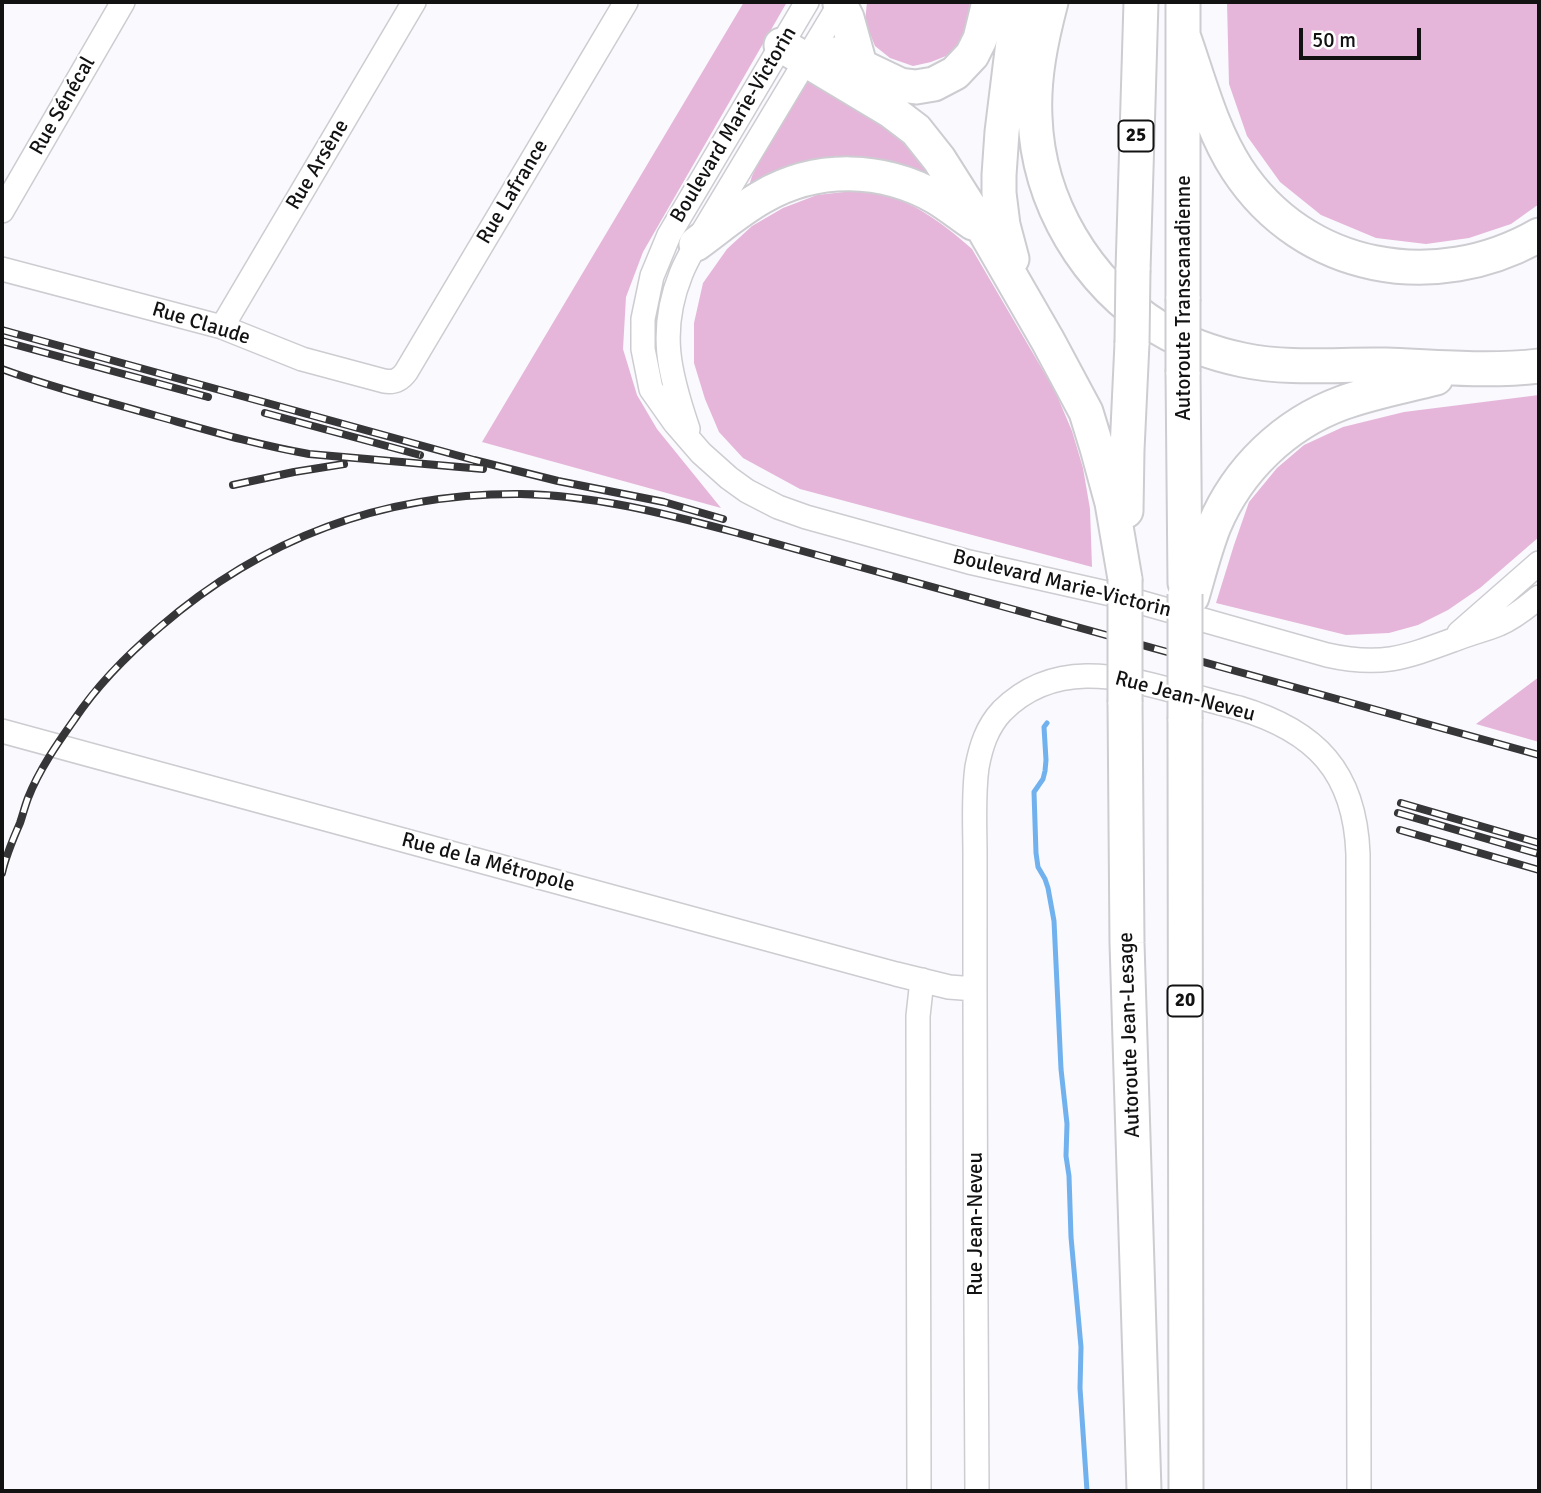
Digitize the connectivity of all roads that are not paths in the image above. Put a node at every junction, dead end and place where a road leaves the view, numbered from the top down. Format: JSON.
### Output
{"nodes":[{"id":1,"x":124,"y":2,"type":"edge"},
{"id":2,"x":414,"y":2,"type":"edge"},
{"id":3,"x":626,"y":2,"type":"edge"},
{"id":4,"x":989,"y":2,"type":"edge"},
{"id":5,"x":1018,"y":2,"type":"edge"},
{"id":6,"x":1051,"y":2,"type":"edge"},
{"id":7,"x":1141,"y":2,"type":"edge"},
{"id":8,"x":1183,"y":2,"type":"edge"},
{"id":9,"x":841,"y":3,"type":"edge"},
{"id":10,"x":800,"y":35,"type":"edge"},
{"id":11,"x":1184,"y":35,"type":"junction"},
{"id":12,"x":860,"y":65,"type":"junction"},
{"id":13,"x":2,"y":211,"type":"edge"},
{"id":14,"x":984,"y":230,"type":"junction"},
{"id":15,"x":1539,"y":235,"type":"edge"},
{"id":16,"x":696,"y":244,"type":"junction"},
{"id":17,"x":2,"y":269,"type":"edge"},
{"id":18,"x":1037,"y":322,"type":"junction"},
{"id":19,"x":222,"y":327,"type":"junction"},
{"id":20,"x":1539,"y":366,"type":"edge"},
{"id":21,"x":1469,"y":370,"type":"junction"},
{"id":22,"x":398,"y":380,"type":"joint"},
{"id":23,"x":692,"y":442,"type":"junction"},
{"id":24,"x":1539,"y":563,"type":"edge"},
{"id":25,"x":1125,"y":579,"type":"junction"},
{"id":26,"x":1539,"y":597,"type":"edge"},
{"id":27,"x":1187,"y":604,"type":"junction"},
{"id":28,"x":1452,"y":640,"type":"junction"},
{"id":29,"x":2,"y":731,"type":"edge"},
{"id":30,"x":922,"y":980,"type":"junction"},
{"id":31,"x":975,"y":989,"type":"junction"},
{"id":32,"x":919,"y":1491,"type":"edge"},
{"id":33,"x":977,"y":1491,"type":"edge"},
{"id":34,"x":1144,"y":1491,"type":"edge"},
{"id":35,"x":1186,"y":1491,"type":"edge"},
{"id":36,"x":1359,"y":1491,"type":"edge"}],
"edges":[{"from":1,"to":13,"type":"street","name":"Rue Sénécal"},
{"from":2,"to":19,"type":"street","name":"Rue Arsène"},
{"from":3,"to":22,"type":"street","name":"Rue Lafrance"},
{"from":4,"to":12,"type":"highway"},
{"from":5,"to":18,"type":"highway"},
{"from":6,"to":21,"type":"highway"},
{"from":7,"to":25,"type":"highway","number":"25","bridge":true},
{"from":8,"to":11,"type":"highway","name":"Autoroute Transcanadienne","number":"25"},
{"from":9,"to":10,"type":"street","name":"Boulevard Marie-Victorin"},
{"from":9,"to":12,"type":"highway"},
{"from":10,"to":12,"type":"highway"},
{"from":10,"to":14,"type":"highway"},
{"from":10,"to":16,"type":"street","name":"Boulevard Marie-Victorin"},
{"from":10,"to":23,"type":"street","name":"Boulevard Marie-Victorin"},
{"from":11,"to":15,"type":"highway"},
{"from":11,"to":27,"type":"highway","name":"Autoroute Transcanadienne","number":"25","bridge":true},
{"from":14,"to":16,"type":"highway"},
{"from":14,"to":18,"type":"highway"},
{"from":16,"to":23,"type":"street","name":"Boulevard Marie-Victorin"},
{"from":17,"to":19,"type":"street","name":"Rue Claude"},
{"from":18,"to":25,"type":"highway"},
{"from":19,"to":22,"type":"street","name":"Rue Claude"},
{"from":20,"to":21,"type":"highway"},
{"from":21,"to":27,"type":"highway"},
{"from":23,"to":28,"type":"street","name":"Boulevard Marie-Victorin"},
{"from":24,"to":28,"type":"street","name":"Boulevard Marie-Victorin"},
{"from":25,"to":34,"type":"highway","name":"Autoroute Jean-Lesage","number":"25","bridge":true},
{"from":26,"to":28,"type":"street","name":"Boulevard Marie-Victorin"},
{"from":27,"to":35,"type":"highway","number":"20","bridge":true},
{"from":29,"to":30,"type":"street","name":"Rue de la Métropole"},
{"from":30,"to":31,"type":"street","name":"Rue de la Métropole"},
{"from":30,"to":32,"type":"street"},
{"from":31,"to":33,"type":"street","name":"Rue Jean-Neveu"},
{"from":31,"to":36,"type":"street","name":"Rue Jean-Neveu"}]}
